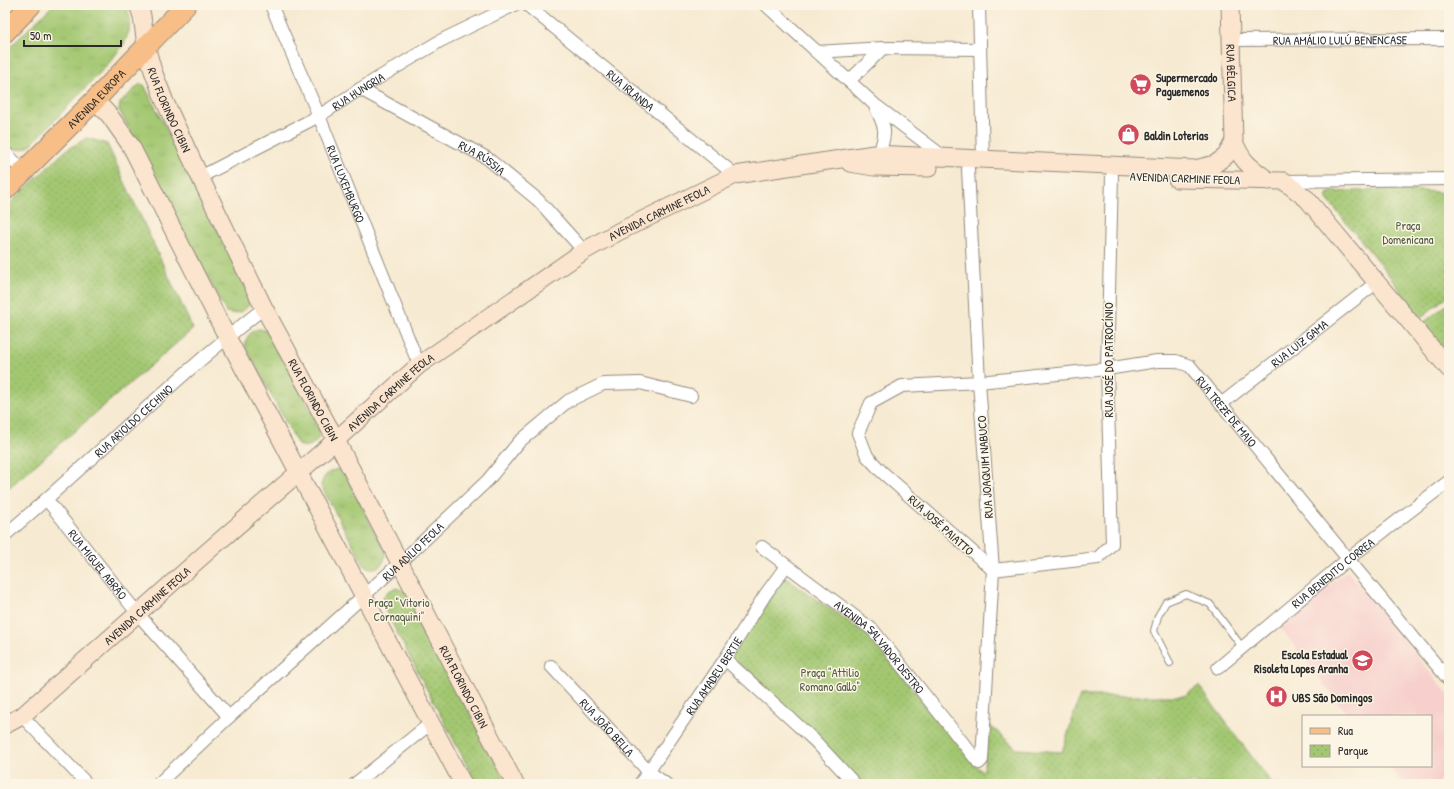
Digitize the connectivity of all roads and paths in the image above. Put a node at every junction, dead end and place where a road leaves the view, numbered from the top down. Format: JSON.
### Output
{"nodes":[{"id":1,"x":31,"y":5,"type":"edge"},
{"id":2,"x":138,"y":5,"type":"edge"},
{"id":3,"x":186,"y":5,"type":"edge"},
{"id":4,"x":271,"y":5,"type":"edge"},
{"id":5,"x":514,"y":5,"type":"edge"},
{"id":6,"x":527,"y":5,"type":"edge"},
{"id":7,"x":766,"y":5,"type":"edge"},
{"id":8,"x":979,"y":5,"type":"edge"},
{"id":9,"x":1230,"y":5,"type":"edge"},
{"id":10,"x":5,"y":32,"type":"edge"},
{"id":11,"x":1449,"y":39,"type":"edge"},
{"id":12,"x":1232,"y":40,"type":"junction"},
{"id":13,"x":146,"y":46,"type":"junction"},
{"id":14,"x":883,"y":48,"type":"junction"},
{"id":15,"x":980,"y":49,"type":"junction"},
{"id":16,"x":816,"y":52,"type":"junction"},
{"id":17,"x":849,"y":81,"type":"junction"},
{"id":18,"x":360,"y":89,"type":"junction"},
{"id":19,"x":95,"y":100,"type":"junction"},
{"id":20,"x":874,"y":104,"type":"junction"},
{"id":21,"x":319,"y":116,"type":"junction"},
{"id":22,"x":1234,"y":141,"type":"junction"},
{"id":23,"x":5,"y":152,"type":"edge"},
{"id":24,"x":879,"y":154,"type":"junction"},
{"id":25,"x":944,"y":157,"type":"junction"},
{"id":26,"x":983,"y":159,"type":"junction"},
{"id":27,"x":835,"y":160,"type":"junction"},
{"id":28,"x":968,"y":169,"type":"junction"},
{"id":29,"x":23,"y":171,"type":"junction"},
{"id":30,"x":734,"y":175,"type":"junction"},
{"id":31,"x":1112,"y":176,"type":"junction"},
{"id":32,"x":200,"y":177,"type":"junction"},
{"id":33,"x":1449,"y":179,"type":"edge"},
{"id":34,"x":1277,"y":181,"type":"junction"},
{"id":35,"x":5,"y":190,"type":"edge"},
{"id":36,"x":584,"y":252,"type":"junction"},
{"id":37,"x":1377,"y":282,"type":"junction"},
{"id":38,"x":264,"y":308,"type":"junction"},
{"id":39,"x":227,"y":337,"type":"junction"},
{"id":40,"x":419,"y":364,"type":"junction"},
{"id":41,"x":1107,"y":369,"type":"junction"},
{"id":42,"x":1449,"y":369,"type":"edge"},
{"id":43,"x":979,"y":382,"type":"junction"},
{"id":44,"x":902,"y":386,"type":"joint"},
{"id":45,"x":691,"y":396,"type":"dead end"},
{"id":46,"x":1221,"y":404,"type":"junction"},
{"id":47,"x":336,"y":440,"type":"junction"},
{"id":48,"x":298,"y":474,"type":"junction"},
{"id":49,"x":1449,"y":481,"type":"edge"},
{"id":50,"x":47,"y":500,"type":"junction"},
{"id":51,"x":5,"y":535,"type":"edge"},
{"id":52,"x":762,"y":547,"type":"dead end"},
{"id":53,"x":1348,"y":559,"type":"junction"},
{"id":54,"x":400,"y":563,"type":"junction"},
{"id":55,"x":786,"y":566,"type":"junction"},
{"id":56,"x":993,"y":570,"type":"junction"},
{"id":57,"x":364,"y":596,"type":"junction"},
{"id":58,"x":138,"y":614,"type":"junction"},
{"id":59,"x":1242,"y":647,"type":"junction"},
{"id":60,"x":725,"y":659,"type":"junction"},
{"id":61,"x":1170,"y":664,"type":"dead end"},
{"id":62,"x":551,"y":666,"type":"dead end"},
{"id":63,"x":1218,"y":668,"type":"dead end"},
{"id":64,"x":1449,"y":680,"type":"edge"},
{"id":65,"x":22,"y":716,"type":"junction"},
{"id":66,"x":229,"y":717,"type":"junction"},
{"id":67,"x":431,"y":723,"type":"junction"},
{"id":68,"x":5,"y":725,"type":"edge"},
{"id":69,"x":979,"y":763,"type":"joint"},
{"id":70,"x":648,"y":771,"type":"junction"},
{"id":71,"x":87,"y":784,"type":"edge"},
{"id":72,"x":158,"y":784,"type":"edge"},
{"id":73,"x":355,"y":784,"type":"edge"},
{"id":74,"x":463,"y":784,"type":"edge"},
{"id":75,"x":515,"y":784,"type":"edge"},
{"id":76,"x":640,"y":784,"type":"edge"},
{"id":77,"x":666,"y":784,"type":"edge"},
{"id":78,"x":855,"y":784,"type":"edge"}],
"edges":[{"from":1,"to":10,"type":"main road"},
{"from":2,"to":13,"type":"main road","name":"RUA FLORINDO CIBIN"},
{"from":3,"to":13,"type":"main road","name":"AVENIDA EUROPA"},
{"from":4,"to":21,"type":"street","name":"RUA LUXEMBURGO"},
{"from":5,"to":18,"type":"street","name":"RUA HUNGRIA"},
{"from":6,"to":30,"type":"street","name":"RUA IRLANDA"},
{"from":7,"to":16,"type":"street"},
{"from":8,"to":15,"type":"street"},
{"from":9,"to":12,"type":"main road","name":"RUA BÉLGICA"},
{"from":11,"to":12,"type":"street","name":"RUA AMÁLIO LULÚ BENENCASE"},
{"from":12,"to":22,"type":"main road","name":"RUA BÉLGICA"},
{"from":13,"to":19,"type":"main road","name":"AVENIDA EUROPA"},
{"from":13,"to":32,"type":"main road","name":"RUA FLORINDO CIBIN"},
{"from":14,"to":15,"type":"street"},
{"from":14,"to":16,"type":"street"},
{"from":14,"to":17,"type":"street"},
{"from":15,"to":26,"type":"street"},
{"from":16,"to":17,"type":"street"},
{"from":17,"to":20,"type":"street"},
{"from":18,"to":21,"type":"street","name":"RUA HUNGRIA"},
{"from":18,"to":36,"type":"street","name":"RUA RÚSSIA"},
{"from":19,"to":29,"type":"main road","name":"AVENIDA EUROPA"},
{"from":19,"to":39,"type":"main road"},
{"from":20,"to":24,"type":"street"},
{"from":20,"to":25,"type":"street"},
{"from":21,"to":32,"type":"street","name":"RUA HUNGRIA"},
{"from":21,"to":40,"type":"street","name":"RUA LUXEMBURGO"},
{"from":22,"to":26,"type":"main road","name":"AVENIDA CARMINE FEOLA"},
{"from":22,"to":34,"type":"main road","name":"RUA BÉLGICA"},
{"from":23,"to":29,"type":"street"},
{"from":24,"to":25,"type":"main road","name":"AVENIDA CARMINE FEOLA"},
{"from":24,"to":27,"type":"main road","name":"AVENIDA CARMINE FEOLA"},
{"from":25,"to":26,"type":"main road","name":"AVENIDA CARMINE FEOLA"},
{"from":27,"to":28,"type":"main road","name":"AVENIDA CARMINE FEOLA"},
{"from":27,"to":30,"type":"main road","name":"AVENIDA CARMINE FEOLA"},
{"from":28,"to":31,"type":"main road","name":"AVENIDA CARMINE FEOLA"},
{"from":28,"to":43,"type":"street","name":"RUA JOAQUIM NABUCO"},
{"from":29,"to":35,"type":"main road","name":"AVENIDA EUROPA"},
{"from":30,"to":36,"type":"main road","name":"AVENIDA CARMINE FEOLA"},
{"from":31,"to":34,"type":"main road","name":"AVENIDA CARMINE FEOLA"},
{"from":31,"to":41,"type":"street","name":"RUA JOSÉ DO PATROCÍNIO"},
{"from":32,"to":38,"type":"main road","name":"RUA FLORINDO CIBIN"},
{"from":33,"to":34,"type":"street"},
{"from":34,"to":37,"type":"main road"},
{"from":36,"to":40,"type":"main road","name":"AVENIDA CARMINE FEOLA"},
{"from":37,"to":42,"type":"main road"},
{"from":37,"to":46,"type":"street","name":"RUA LUIZ GAMA"},
{"from":38,"to":39,"type":"street","name":"RUA ARIOLDO CECHINO"},
{"from":38,"to":47,"type":"main road","name":"RUA FLORINDO CIBIN"},
{"from":39,"to":48,"type":"main road"},
{"from":39,"to":50,"type":"street","name":"RUA ARIOLDO CECHINO"},
{"from":40,"to":47,"type":"main road","name":"AVENIDA CARMINE FEOLA"},
{"from":41,"to":43,"type":"street","name":"RUA TREZE DE MAIO"},
{"from":41,"to":46,"type":"street","name":"RUA TREZE DE MAIO"},
{"from":41,"to":56,"type":"street","name":"RUA JOSÉ DO PATROCÍNIO"},
{"from":43,"to":44,"type":"street","name":"RUA TREZE DE MAIO"},
{"from":43,"to":56,"type":"street","name":"RUA JOAQUIM NABUCO"},
{"from":44,"to":56,"type":"street","name":"RUA JOSÉ PAIATTO"},
{"from":45,"to":54,"type":"street","name":"RUA ADÍLIO FEOLA"},
{"from":46,"to":53,"type":"street","name":"RUA TREZE DE MAIO"},
{"from":47,"to":48,"type":"main road","name":"AVENIDA CARMINE FEOLA"},
{"from":47,"to":54,"type":"main road","name":"RUA FLORINDO CIBIN"},
{"from":48,"to":57,"type":"main road"},
{"from":48,"to":58,"type":"main road","name":"AVENIDA CARMINE FEOLA"},
{"from":49,"to":53,"type":"street","name":"RUA BENEDITO CORREA"},
{"from":50,"to":51,"type":"street","name":"RUA ARIOLDO CECHINO"},
{"from":50,"to":58,"type":"street","name":"RUA MIGUEL ABRÃO"},
{"from":52,"to":55,"type":"street","name":"AVENIDA SALVADOR DESTRO"},
{"from":53,"to":59,"type":"street","name":"RUA BENEDITO CORREA"},
{"from":53,"to":64,"type":"street","name":"RUA TREZE DE MAIO"},
{"from":54,"to":57,"type":"street","name":"RUA ADÍLIO FEOLA"},
{"from":54,"to":75,"type":"main road","name":"RUA FLORINDO CIBIN"},
{"from":55,"to":60,"type":"street","name":"RUA AMADEU BERTIE"},
{"from":55,"to":69,"type":"street","name":"AVENIDA SALVADOR DESTRO"},
{"from":56,"to":69,"type":"street","name":"RUA JOAQUIM NABUCO"},
{"from":57,"to":66,"type":"street","name":"RUA ADÍLIO FEOLA"},
{"from":57,"to":67,"type":"main road"},
{"from":58,"to":65,"type":"main road","name":"AVENIDA CARMINE FEOLA"},
{"from":58,"to":66,"type":"street","name":"RUA MIGUEL ABRÃO"},
{"from":59,"to":61,"type":"lane"},
{"from":59,"to":63,"type":"street","name":"RUA BENEDITO CORREA"},
{"from":60,"to":70,"type":"street","name":"RUA AMADEU BERTIE"},
{"from":60,"to":78,"type":"street"},
{"from":62,"to":70,"type":"street","name":"RUA JOÃO BELLA"},
{"from":65,"to":68,"type":"main road","name":"AVENIDA CARMINE FEOLA"},
{"from":65,"to":71,"type":"street"},
{"from":66,"to":72,"type":"street","name":"RUA ADÍLIO FEOLA"},
{"from":67,"to":73,"type":"street"},
{"from":67,"to":74,"type":"main road"},
{"from":70,"to":76,"type":"street","name":"RUA AMADEU BERTIE"},
{"from":70,"to":77,"type":"street","name":"RUA JOÃO BELLA"}]}
